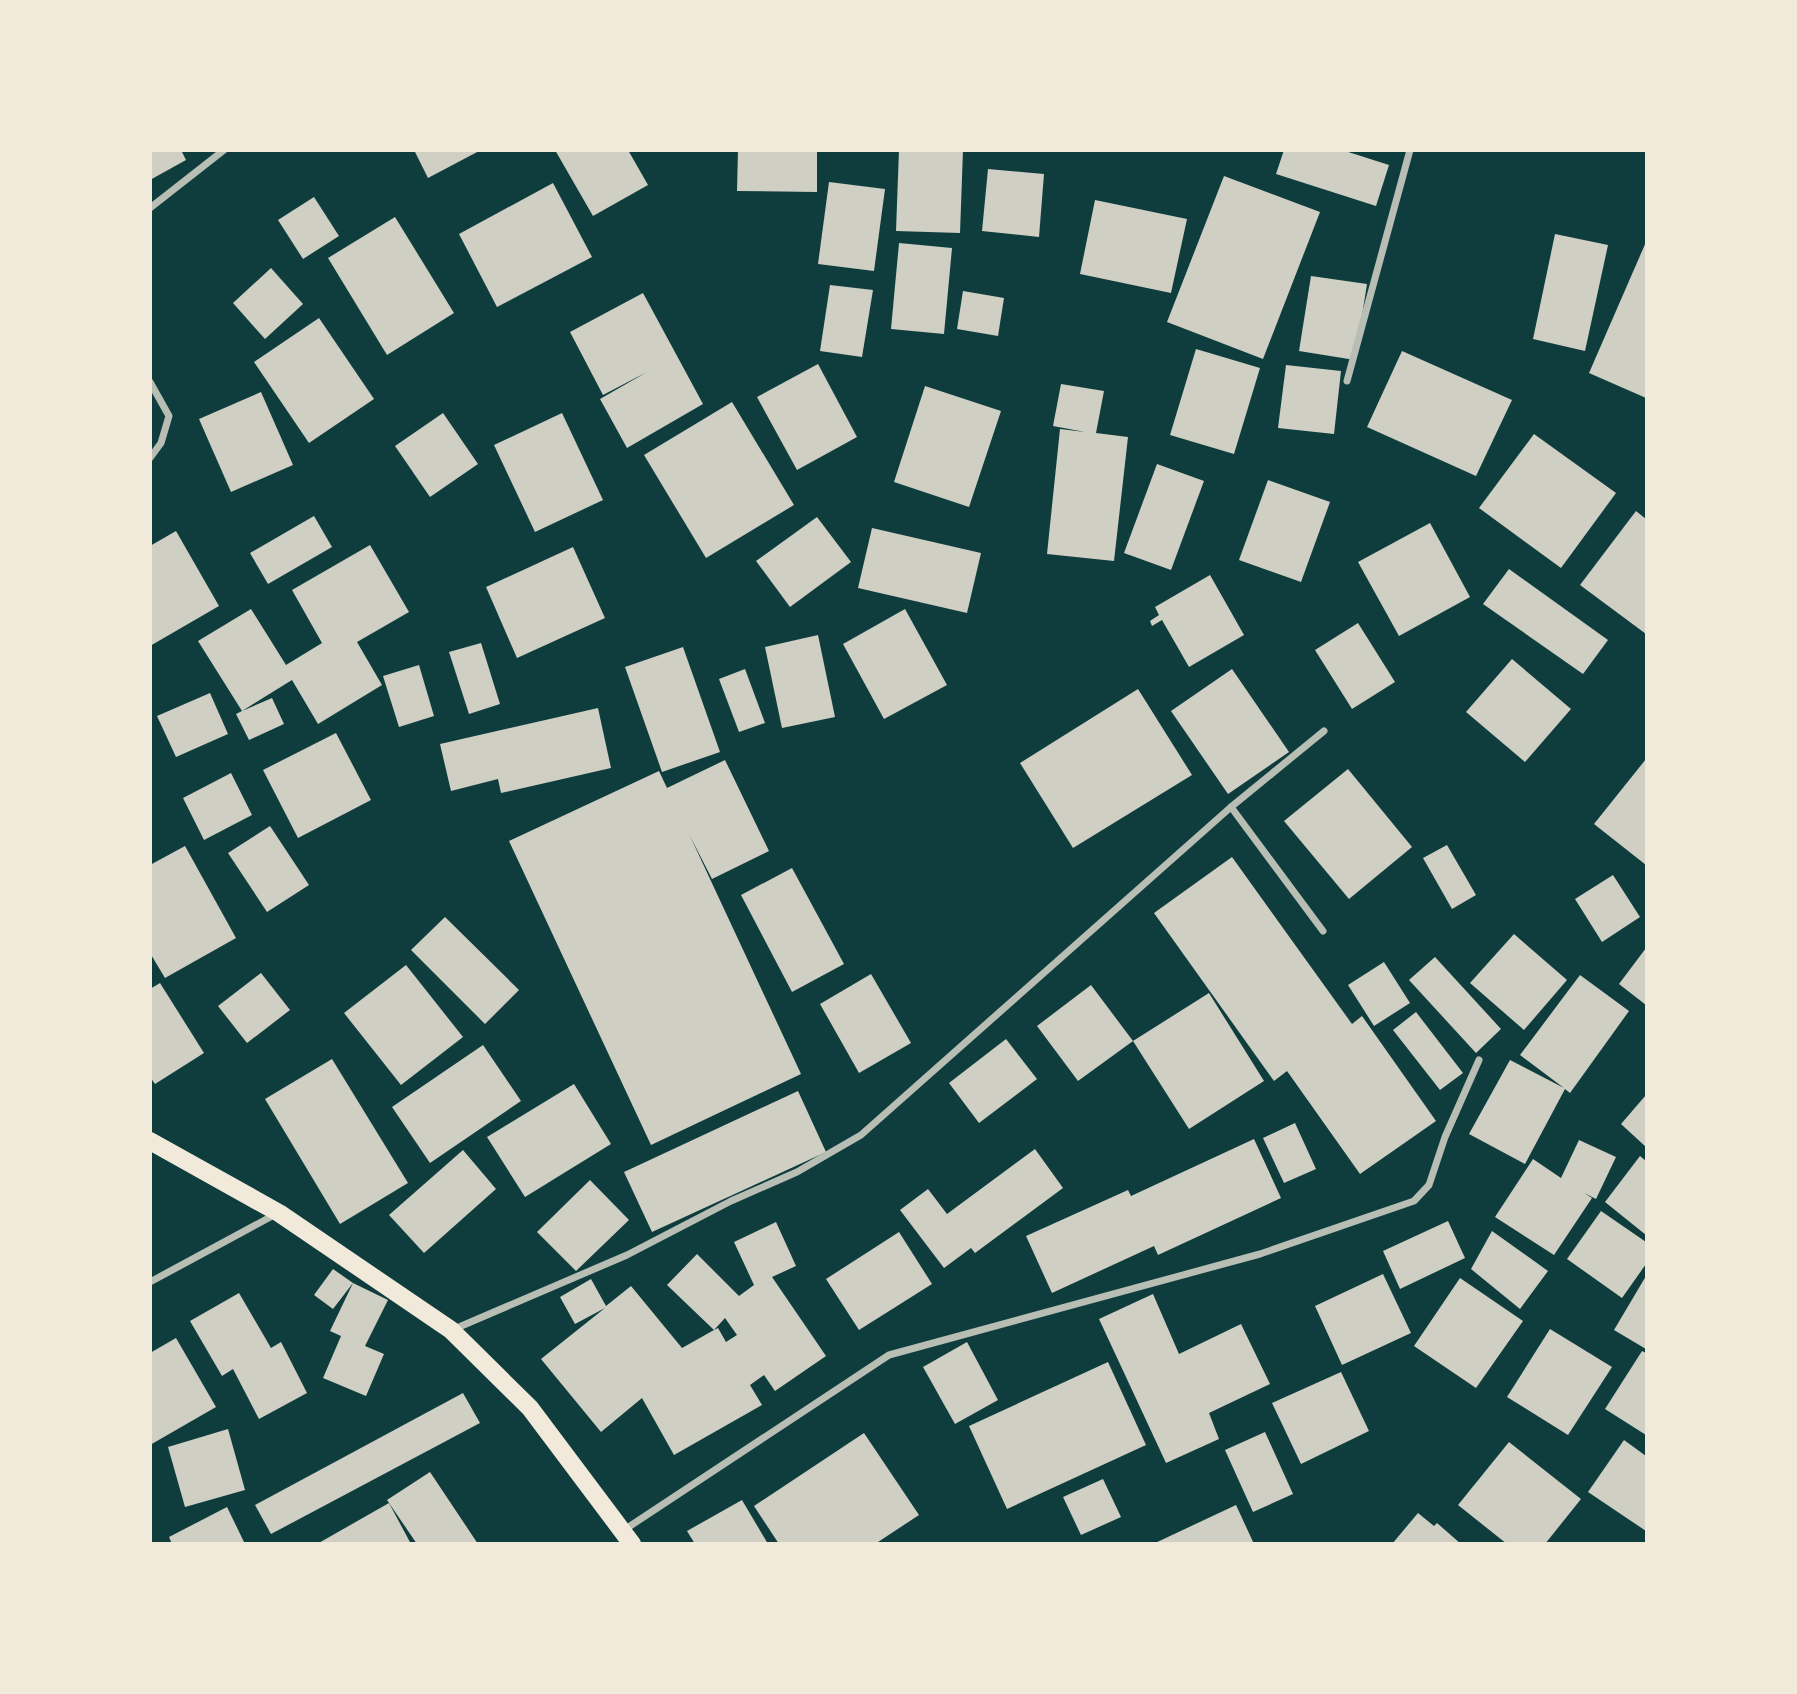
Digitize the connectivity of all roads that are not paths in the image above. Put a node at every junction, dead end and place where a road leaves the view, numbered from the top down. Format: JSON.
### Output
{"nodes":[{"id":1,"x":224,"y":150,"type":"edge"},
{"id":2,"x":1410,"y":150,"type":"edge"},
{"id":3,"x":150,"y":208,"type":"edge"},
{"id":4,"x":150,"y":382,"type":"edge"},
{"id":5,"x":1347,"y":382,"type":"dead end"},
{"id":6,"x":150,"y":458,"type":"edge"},
{"id":7,"x":1324,"y":732,"type":"dead end"},
{"id":8,"x":1231,"y":807,"type":"junction"},
{"id":9,"x":1323,"y":931,"type":"dead end"},
{"id":10,"x":1479,"y":1060,"type":"dead end"},
{"id":11,"x":150,"y":1141,"type":"edge"},
{"id":12,"x":279,"y":1213,"type":"junction"},
{"id":13,"x":150,"y":1282,"type":"edge"},
{"id":14,"x":451,"y":1330,"type":"junction"},
{"id":15,"x":628,"y":1537,"type":"edge"}],
"edges":[{"from":1,"to":3,"type":"street"},
{"from":2,"to":5,"type":"street"},
{"from":4,"to":6,"type":"street"},
{"from":7,"to":8,"type":"street"},
{"from":8,"to":9,"type":"street"},
{"from":8,"to":14,"type":"street"},
{"from":10,"to":15,"type":"street"},
{"from":11,"to":12,"type":"main road"},
{"from":12,"to":13,"type":"street"},
{"from":12,"to":14,"type":"main road"},
{"from":14,"to":15,"type":"main road"}]}
